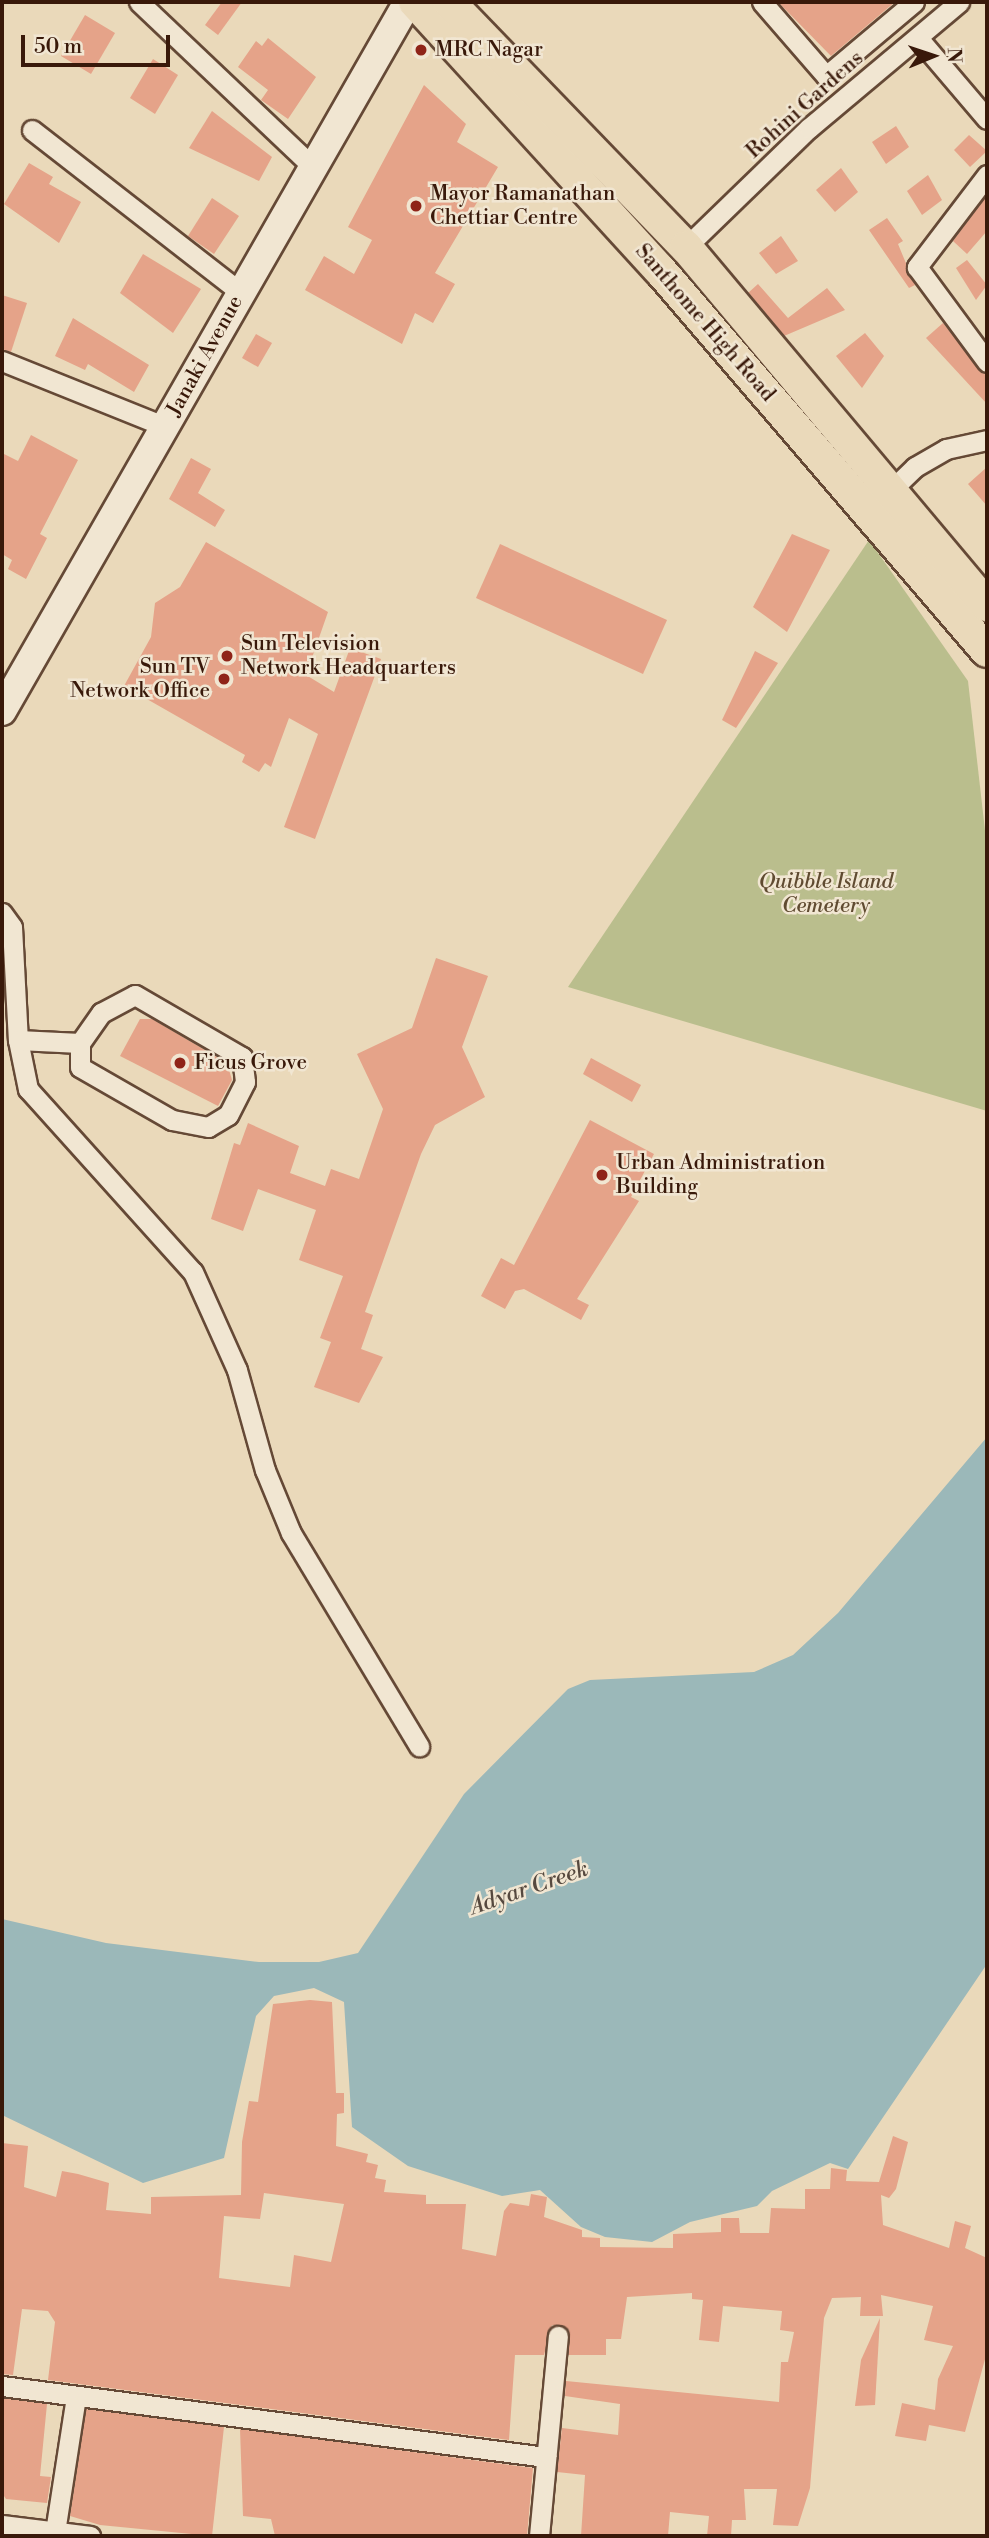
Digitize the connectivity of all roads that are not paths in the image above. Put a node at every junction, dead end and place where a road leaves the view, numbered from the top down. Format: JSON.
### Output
{"nodes":[{"id":1,"x":139,"y":2,"type":"edge"},
{"id":2,"x":408,"y":2,"type":"edge"},
{"id":3,"x":415,"y":2,"type":"edge"},
{"id":4,"x":449,"y":2,"type":"edge"},
{"id":5,"x":762,"y":2,"type":"edge"},
{"id":6,"x":914,"y":2,"type":"edge"},
{"id":7,"x":958,"y":2,"type":"edge"},
{"id":8,"x":918,"y":38,"type":"junction"},
{"id":9,"x":987,"y":120,"type":"edge"},
{"id":10,"x":32,"y":130,"type":"dead end"},
{"id":11,"x":311,"y":165,"type":"junction"},
{"id":12,"x":987,"y":175,"type":"edge"},
{"id":13,"x":686,"y":247,"type":"junction"},
{"id":14,"x":240,"y":292,"type":"junction"},
{"id":15,"x":2,"y":361,"type":"edge"},
{"id":16,"x":987,"y":362,"type":"edge"},
{"id":17,"x":166,"y":427,"type":"junction"},
{"id":18,"x":987,"y":440,"type":"edge"},
{"id":19,"x":891,"y":490,"type":"junction"},
{"id":20,"x":869,"y":512,"type":"junction"},
{"id":21,"x":987,"y":606,"type":"edge"},
{"id":22,"x":987,"y":651,"type":"edge"},
{"id":23,"x":2,"y":711,"type":"edge"},
{"id":24,"x":2,"y":913,"type":"edge"},
{"id":25,"x":18,"y":1040,"type":"junction"},
{"id":26,"x":80,"y":1043,"type":"junction"},
{"id":27,"x":419,"y":1746,"type":"dead end"},
{"id":28,"x":558,"y":2336,"type":"dead end"},
{"id":29,"x":2,"y":2386,"type":"edge"},
{"id":30,"x":76,"y":2397,"type":"junction"},
{"id":31,"x":546,"y":2458,"type":"junction"},
{"id":32,"x":2,"y":2525,"type":"edge"},
{"id":33,"x":55,"y":2532,"type":"junction"},
{"id":34,"x":90,"y":2536,"type":"edge"},
{"id":35,"x":539,"y":2536,"type":"edge"}],
"edges":[{"from":1,"to":11,"type":"street"},
{"from":2,"to":11,"type":"street","name":"Janaki Avenue"},
{"from":3,"to":20,"type":"main road","name":"Santhome High Road"},
{"from":4,"to":13,"type":"main road","name":"Santhome High Road"},
{"from":5,"to":6,"type":"street"},
{"from":7,"to":8,"type":"street","name":"Rohini Gardens"},
{"from":8,"to":9,"type":"street"},
{"from":8,"to":13,"type":"street","name":"Rohini Gardens"},
{"from":10,"to":14,"type":"street"},
{"from":11,"to":14,"type":"street","name":"Janaki Avenue"},
{"from":12,"to":16,"type":"street"},
{"from":13,"to":19,"type":"main road","name":"Santhome High Road"},
{"from":14,"to":17,"type":"street","name":"Janaki Avenue"},
{"from":15,"to":17,"type":"street"},
{"from":17,"to":23,"type":"street","name":"Janaki Avenue"},
{"from":18,"to":19,"type":"street"},
{"from":19,"to":20,"type":"street"},
{"from":19,"to":21,"type":"main road","name":"Santhome High Road"},
{"from":20,"to":22,"type":"main road","name":"Santhome High Road"},
{"from":24,"to":25,"type":"street"},
{"from":25,"to":26,"type":"street"},
{"from":25,"to":27,"type":"street"},
{"from":26,"to":26,"type":"street"},
{"from":28,"to":31,"type":"street"},
{"from":29,"to":30,"type":"street"},
{"from":30,"to":31,"type":"street"},
{"from":30,"to":33,"type":"street"},
{"from":31,"to":35,"type":"street"},
{"from":32,"to":33,"type":"street"},
{"from":33,"to":34,"type":"street"}]}
